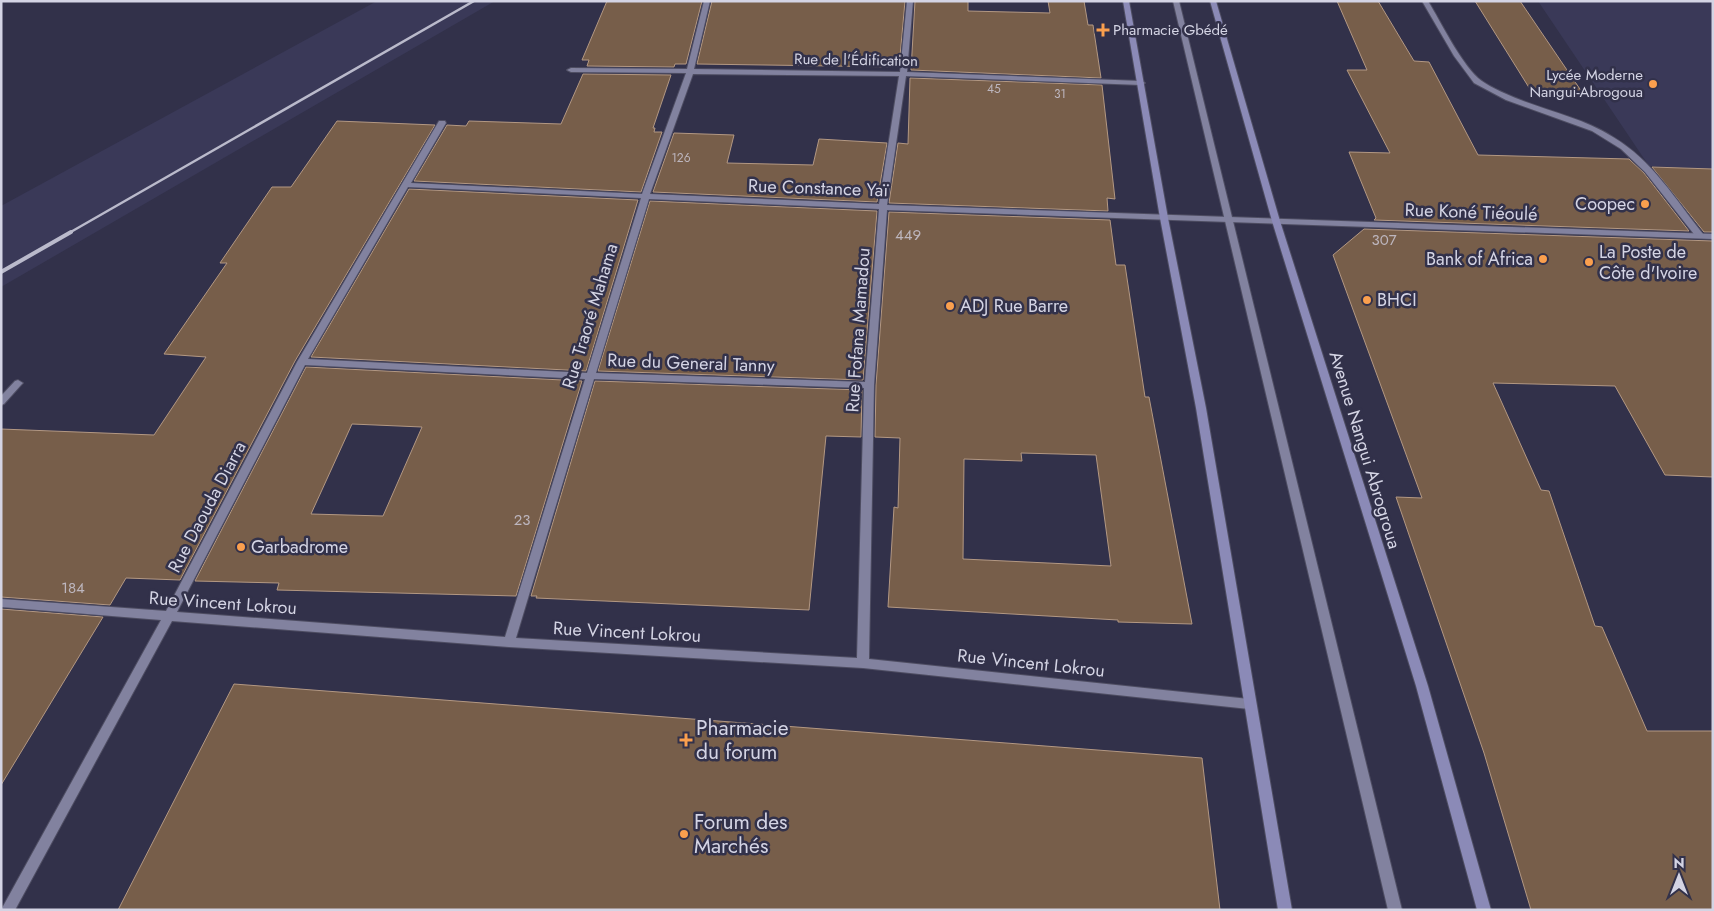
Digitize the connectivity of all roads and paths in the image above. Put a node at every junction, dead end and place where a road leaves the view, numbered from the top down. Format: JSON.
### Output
{"nodes":[{"id":1,"x":707,"y":1,"type":"edge"},
{"id":2,"x":910,"y":1,"type":"edge"},
{"id":3,"x":1126,"y":1,"type":"edge"},
{"id":4,"x":1176,"y":1,"type":"edge"},
{"id":5,"x":1213,"y":1,"type":"edge"},
{"id":6,"x":1425,"y":1,"type":"edge"},
{"id":7,"x":571,"y":70,"type":"dead end"},
{"id":8,"x":690,"y":73,"type":"junction"},
{"id":9,"x":903,"y":74,"type":"junction"},
{"id":10,"x":1141,"y":83,"type":"junction"},
{"id":11,"x":442,"y":123,"type":"dead end"},
{"id":12,"x":406,"y":185,"type":"junction"},
{"id":13,"x":645,"y":197,"type":"junction"},
{"id":14,"x":883,"y":207,"type":"junction"},
{"id":15,"x":1164,"y":218,"type":"junction"},
{"id":16,"x":1229,"y":220,"type":"junction"},
{"id":17,"x":1276,"y":222,"type":"junction"},
{"id":18,"x":1700,"y":236,"type":"junction"},
{"id":19,"x":1713,"y":237,"type":"edge"},
{"id":20,"x":302,"y":362,"type":"junction"},
{"id":21,"x":588,"y":376,"type":"junction"},
{"id":22,"x":18,"y":383,"type":"dead end"},
{"id":23,"x":869,"y":385,"type":"junction"},
{"id":24,"x":1,"y":402,"type":"edge"},
{"id":25,"x":1,"y":603,"type":"edge"},
{"id":26,"x":169,"y":617,"type":"junction"},
{"id":27,"x":509,"y":642,"type":"junction"},
{"id":28,"x":863,"y":664,"type":"junction"},
{"id":29,"x":1249,"y":704,"type":"junction"},
{"id":30,"x":8,"y":910,"type":"edge"},
{"id":31,"x":1285,"y":910,"type":"edge"},
{"id":32,"x":1395,"y":910,"type":"edge"},
{"id":33,"x":1484,"y":910,"type":"edge"}],
"edges":[{"from":1,"to":8,"type":"street","name":"Rue Traoré Mahama"},
{"from":2,"to":9,"type":"street","name":"Rue Fofana Mamadou"},
{"from":3,"to":10,"type":"street"},
{"from":4,"to":16,"type":"street"},
{"from":5,"to":17,"type":"street","name":"Avenue Nangui Abrogroua"},
{"from":6,"to":18,"type":"street"},
{"from":7,"to":8,"type":"street","name":"Rue de l'Édification"},
{"from":8,"to":9,"type":"street","name":"Rue de l'Édification"},
{"from":8,"to":13,"type":"street","name":"Rue Traoré Mahama"},
{"from":9,"to":10,"type":"street","name":"Rue de l'Édification"},
{"from":9,"to":14,"type":"street","name":"Rue Fofana Mamadou"},
{"from":10,"to":15,"type":"street"},
{"from":11,"to":12,"type":"street","name":"Rue Daouda Diarra"},
{"from":12,"to":13,"type":"street","name":"Rue Constance Yaï"},
{"from":12,"to":20,"type":"street","name":"Rue Daouda Diarra"},
{"from":13,"to":14,"type":"street","name":"Rue Constance Yaï"},
{"from":13,"to":21,"type":"street","name":"Rue Traoré Mahama"},
{"from":14,"to":15,"type":"street","name":"Rue Constance Yaï"},
{"from":14,"to":23,"type":"street","name":"Rue Fofana Mamadou"},
{"from":15,"to":16,"type":"street","name":"Rue Constance Yaï"},
{"from":15,"to":29,"type":"street"},
{"from":16,"to":17,"type":"street","name":"Rue Koné Tiéoulé"},
{"from":16,"to":32,"type":"street"},
{"from":17,"to":18,"type":"street","name":"Rue Koné Tiéoulé"},
{"from":17,"to":33,"type":"street","name":"Avenue Nangui Abrogroua"},
{"from":18,"to":19,"type":"street","name":"Rue Koné Tiéoulé"},
{"from":20,"to":21,"type":"street","name":"Rue du General Tanny"},
{"from":20,"to":26,"type":"street","name":"Rue Daouda Diarra"},
{"from":21,"to":23,"type":"street","name":"Rue du General Tanny"},
{"from":21,"to":27,"type":"street","name":"Rue Traoré Mahama"},
{"from":22,"to":24,"type":"street"},
{"from":23,"to":28,"type":"street","name":"Rue Fofana Mamadou"},
{"from":25,"to":26,"type":"street","name":"Rue Vincent Lokrou"},
{"from":26,"to":27,"type":"street","name":"Rue Vincent Lokrou"},
{"from":26,"to":30,"type":"street","name":"Rue Daouda Diarra"},
{"from":27,"to":28,"type":"street","name":"Rue Vincent Lokrou"},
{"from":28,"to":29,"type":"street","name":"Rue Vincent Lokrou"},
{"from":29,"to":31,"type":"street"}]}
